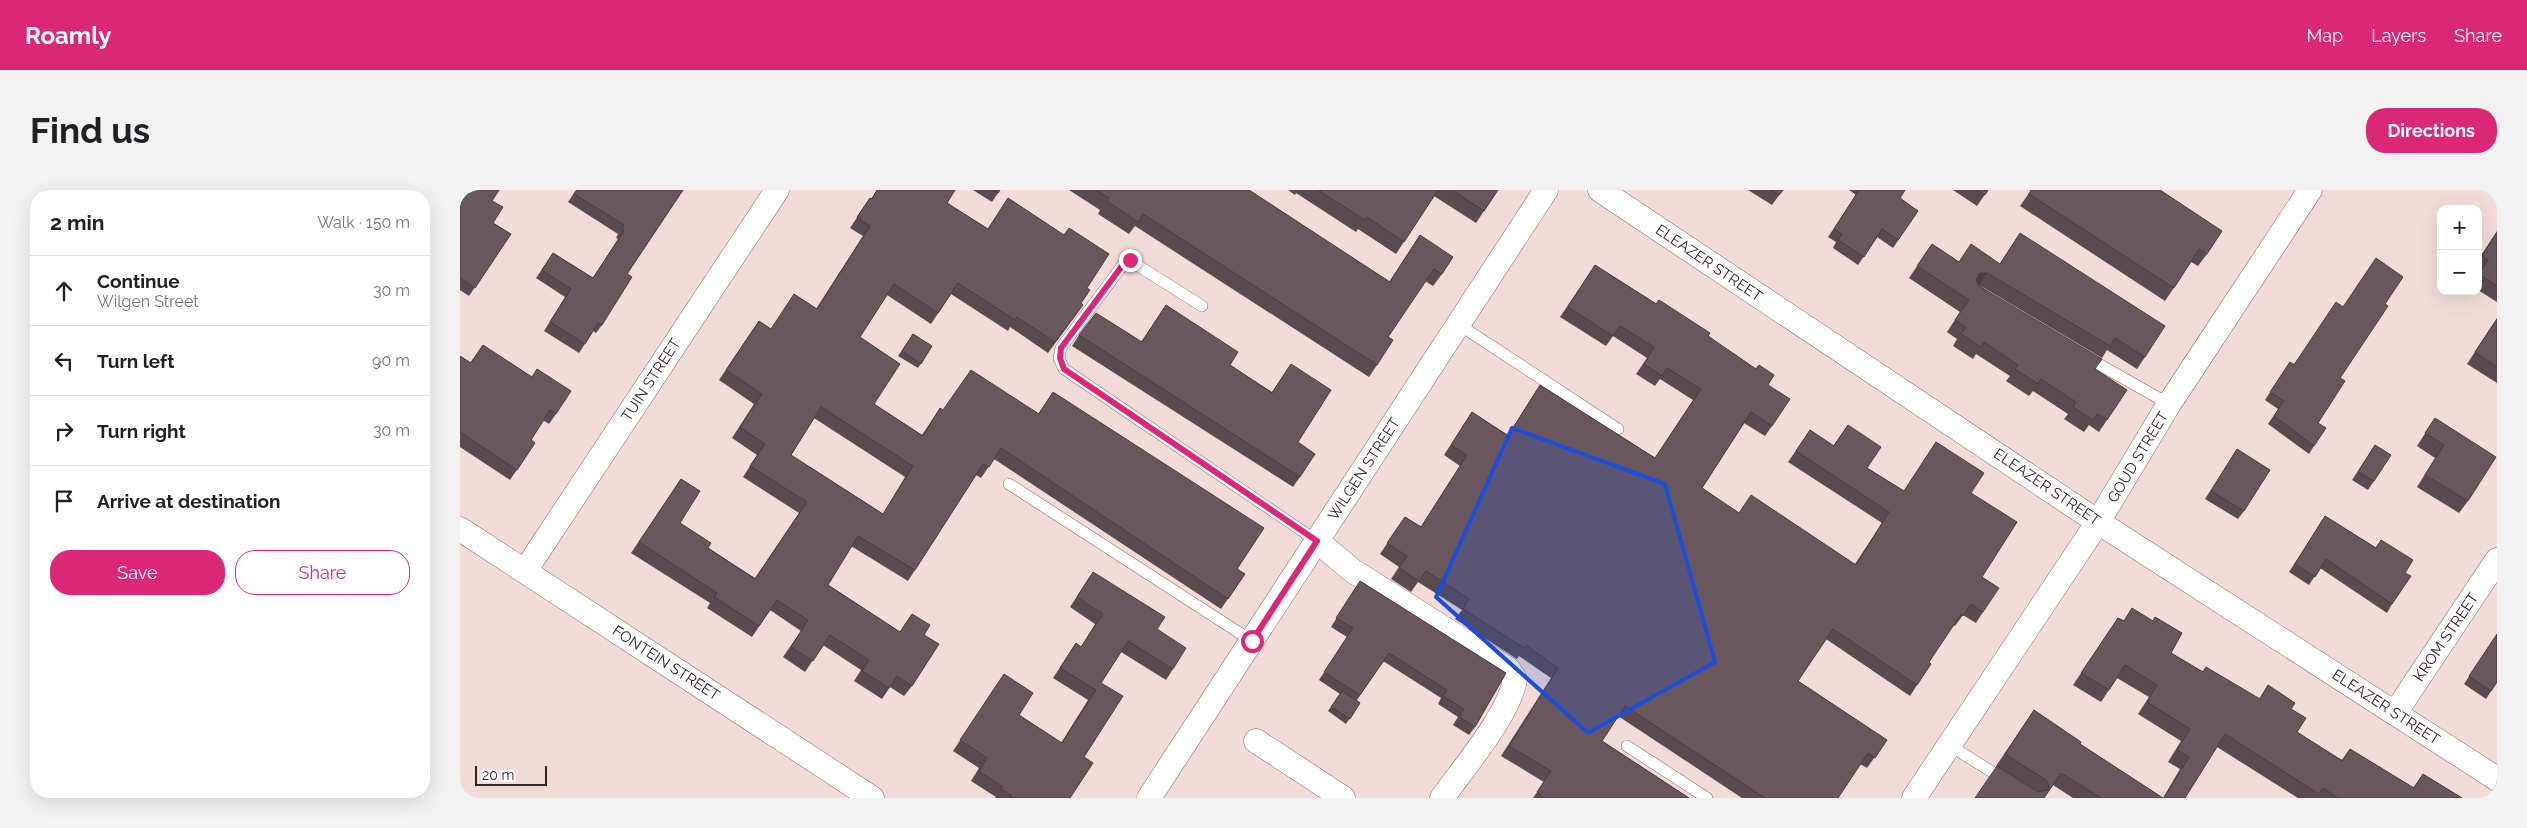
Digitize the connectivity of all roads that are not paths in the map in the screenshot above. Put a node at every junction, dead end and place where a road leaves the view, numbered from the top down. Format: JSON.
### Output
{"nodes":[{"id":1,"x":777,"y":190,"type":"edge"},
{"id":2,"x":1546,"y":190,"type":"edge"},
{"id":3,"x":1600,"y":190,"type":"edge"},
{"id":4,"x":2310,"y":190,"type":"edge"},
{"id":5,"x":1202,"y":306,"type":"dead end"},
{"id":6,"x":1458,"y":324,"type":"junction"},
{"id":7,"x":2076,"y":351,"type":"edge"},
{"id":8,"x":2170,"y":404,"type":"junction"},
{"id":9,"x":1618,"y":429,"type":"dead end"},
{"id":10,"x":1009,"y":484,"type":"dead end"},
{"id":11,"x":2098,"y":522,"type":"junction"},
{"id":12,"x":460,"y":529,"type":"edge"},
{"id":13,"x":1317,"y":541,"type":"junction"},
{"id":14,"x":2497,"y":560,"type":"edge"},
{"id":15,"x":525,"y":571,"type":"junction"},
{"id":16,"x":1252,"y":641,"type":"junction"},
{"id":17,"x":2395,"y":713,"type":"junction"},
{"id":18,"x":1256,"y":741,"type":"dead end"},
{"id":19,"x":1949,"y":745,"type":"junction"},
{"id":20,"x":1627,"y":746,"type":"dead end"},
{"id":21,"x":2497,"y":779,"type":"edge"},
{"id":22,"x":2018,"y":788,"type":"edge"},
{"id":23,"x":872,"y":798,"type":"edge"},
{"id":24,"x":1149,"y":798,"type":"edge"},
{"id":25,"x":1344,"y":798,"type":"edge"},
{"id":26,"x":1442,"y":798,"type":"edge"},
{"id":27,"x":1707,"y":798,"type":"edge"},
{"id":28,"x":1914,"y":798,"type":"edge"}],
"edges":[{"from":1,"to":15,"type":"street","name":"TUIN STREET"},
{"from":2,"to":6,"type":"street","name":"WILGEN STREET"},
{"from":3,"to":11,"type":"street","name":"ELEAZER STREET"},
{"from":4,"to":8,"type":"street","name":"GOUD STREET"},
{"from":5,"to":13,"type":"lane"},
{"from":6,"to":9,"type":"lane"},
{"from":6,"to":13,"type":"street","name":"WILGEN STREET"},
{"from":7,"to":8,"type":"lane"},
{"from":8,"to":11,"type":"street","name":"GOUD STREET"},
{"from":10,"to":16,"type":"lane"},
{"from":11,"to":17,"type":"street","name":"ELEAZER STREET"},
{"from":11,"to":19,"type":"street","name":"GOUD STREET"},
{"from":12,"to":15,"type":"street","name":"FONTEIN STREET"},
{"from":13,"to":16,"type":"street","name":"WILGEN STREET"},
{"from":13,"to":26,"type":"street"},
{"from":14,"to":17,"type":"street","name":"KROM STREET"},
{"from":15,"to":23,"type":"street","name":"FONTEIN STREET"},
{"from":16,"to":24,"type":"street","name":"WILGEN STREET"},
{"from":17,"to":21,"type":"street","name":"ELEAZER STREET"},
{"from":18,"to":25,"type":"street"},
{"from":19,"to":22,"type":"lane"},
{"from":19,"to":28,"type":"street","name":"GOUD STREET"},
{"from":20,"to":27,"type":"lane"}]}
